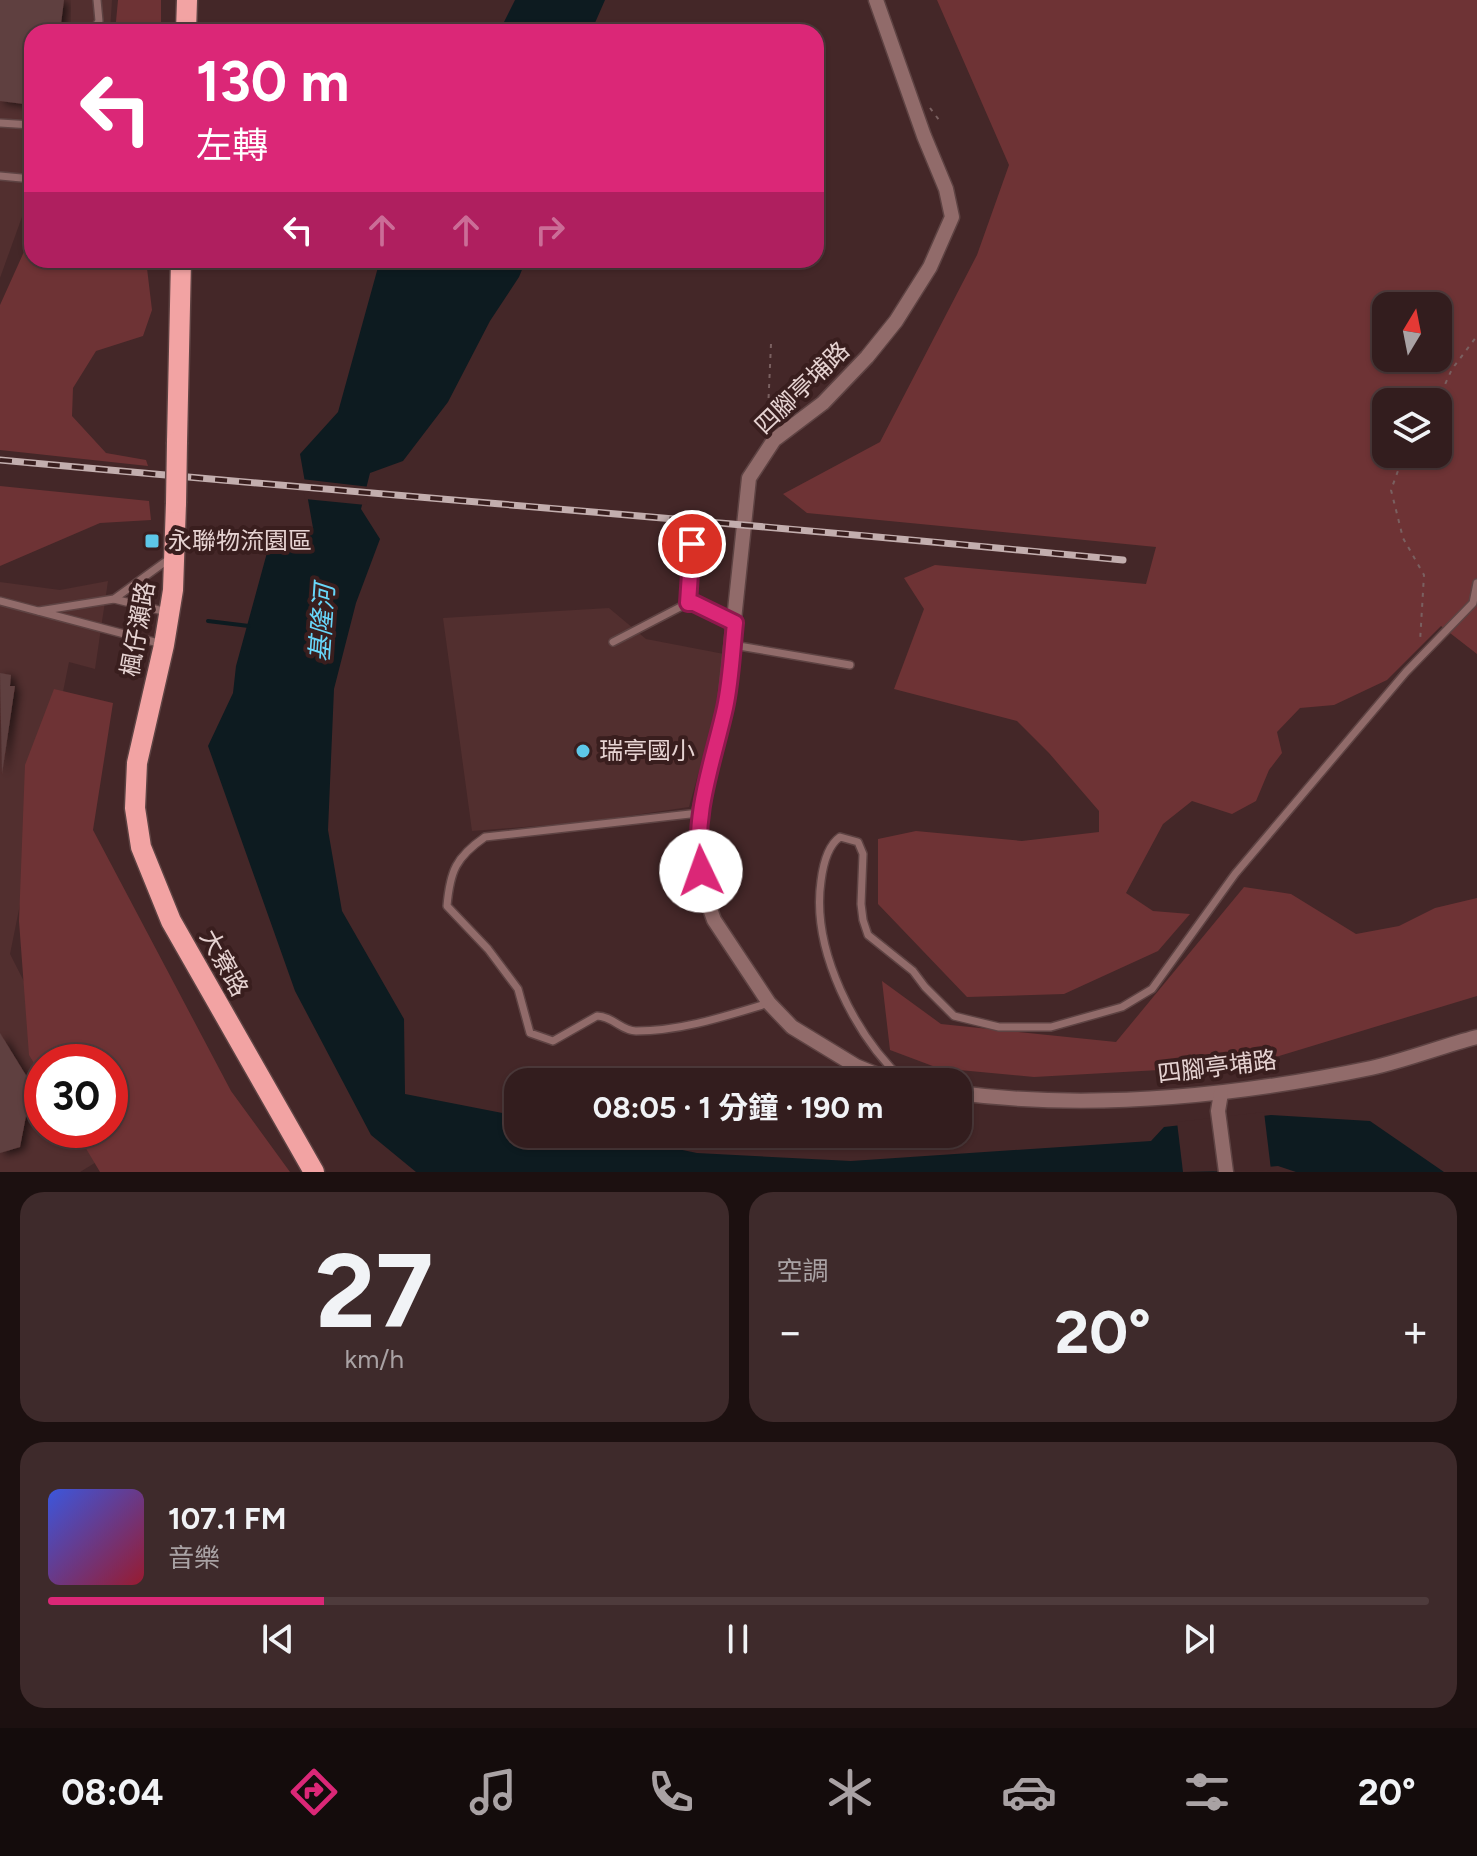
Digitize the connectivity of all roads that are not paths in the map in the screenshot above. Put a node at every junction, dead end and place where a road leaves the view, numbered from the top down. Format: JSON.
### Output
{"nodes":[{"id":1,"x":97,"y":0,"type":"edge"},
{"id":2,"x":187,"y":0,"type":"edge"},
{"id":3,"x":876,"y":0,"type":"edge"},
{"id":4,"x":97,"y":24,"type":"edge"},
{"id":5,"x":186,"y":24,"type":"edge"},
{"id":6,"x":0,"y":123,"type":"edge"},
{"id":7,"x":24,"y":124,"type":"edge"},
{"id":8,"x":0,"y":176,"type":"edge"},
{"id":9,"x":24,"y":178,"type":"edge"},
{"id":10,"x":179,"y":268,"type":"edge"},
{"id":11,"x":692,"y":544,"type":"dead end"},
{"id":12,"x":174,"y":555,"type":"junction"},
{"id":13,"x":1477,"y":583,"type":"edge"},
{"id":14,"x":114,"y":599,"type":"junction"},
{"id":15,"x":0,"y":601,"type":"edge"},
{"id":16,"x":688,"y":603,"type":"junction"},
{"id":17,"x":37,"y":611,"type":"junction"},
{"id":18,"x":169,"y":613,"type":"junction"},
{"id":19,"x":735,"y":623,"type":"junction"},
{"id":20,"x":613,"y":642,"type":"dead end"},
{"id":21,"x":164,"y":645,"type":"junction"},
{"id":22,"x":733,"y":645,"type":"junction"},
{"id":23,"x":850,"y":665,"type":"dead end"},
{"id":24,"x":137,"y":763,"type":"joint"},
{"id":25,"x":699,"y":813,"type":"junction"},
{"id":26,"x":769,"y":1003,"type":"junction"},
{"id":27,"x":1477,"y":1037,"type":"edge"},
{"id":28,"x":861,"y":1068,"type":"edge"},
{"id":29,"x":890,"y":1068,"type":"edge"},
{"id":30,"x":1221,"y":1093,"type":"junction"},
{"id":31,"x":972,"y":1095,"type":"edge"},
{"id":32,"x":314,"y":1172,"type":"edge"},
{"id":33,"x":1226,"y":1172,"type":"edge"}],
"edges":[{"from":1,"to":4,"type":"lane"},
{"from":2,"to":5,"type":"main road"},
{"from":3,"to":19,"type":"street","name":"四腳亭埔路"},
{"from":6,"to":7,"type":"lane"},
{"from":8,"to":9,"type":"lane"},
{"from":10,"to":12,"type":"main road","name":"楓仔瀨路","bridge":true},
{"from":11,"to":16,"type":"lane"},
{"from":12,"to":14,"type":"lane"},
{"from":12,"to":18,"type":"main road","name":"楓仔瀨路"},
{"from":13,"to":29,"type":"lane"},
{"from":14,"to":17,"type":"lane"},
{"from":14,"to":18,"type":"lane"},
{"from":15,"to":17,"type":"lane"},
{"from":16,"to":19,"type":"lane"},
{"from":16,"to":20,"type":"lane"},
{"from":17,"to":21,"type":"lane"},
{"from":18,"to":21,"type":"main road","name":"楓仔瀨路"},
{"from":19,"to":22,"type":"street","name":"四腳亭埔路"},
{"from":21,"to":24,"type":"main road","name":"楓仔瀨路"},
{"from":22,"to":23,"type":"lane"},
{"from":22,"to":25,"type":"street","name":"四腳亭埔路"},
{"from":24,"to":32,"type":"main road","name":"大寮路"},
{"from":25,"to":26,"type":"street","name":"四腳亭埔路"},
{"from":25,"to":26,"type":"lane"},
{"from":26,"to":28,"type":"street","name":"四腳亭埔路"},
{"from":27,"to":30,"type":"street","name":"四腳亭埔路"},
{"from":30,"to":31,"type":"street","name":"四腳亭埔路"},
{"from":30,"to":33,"type":"street"}]}
